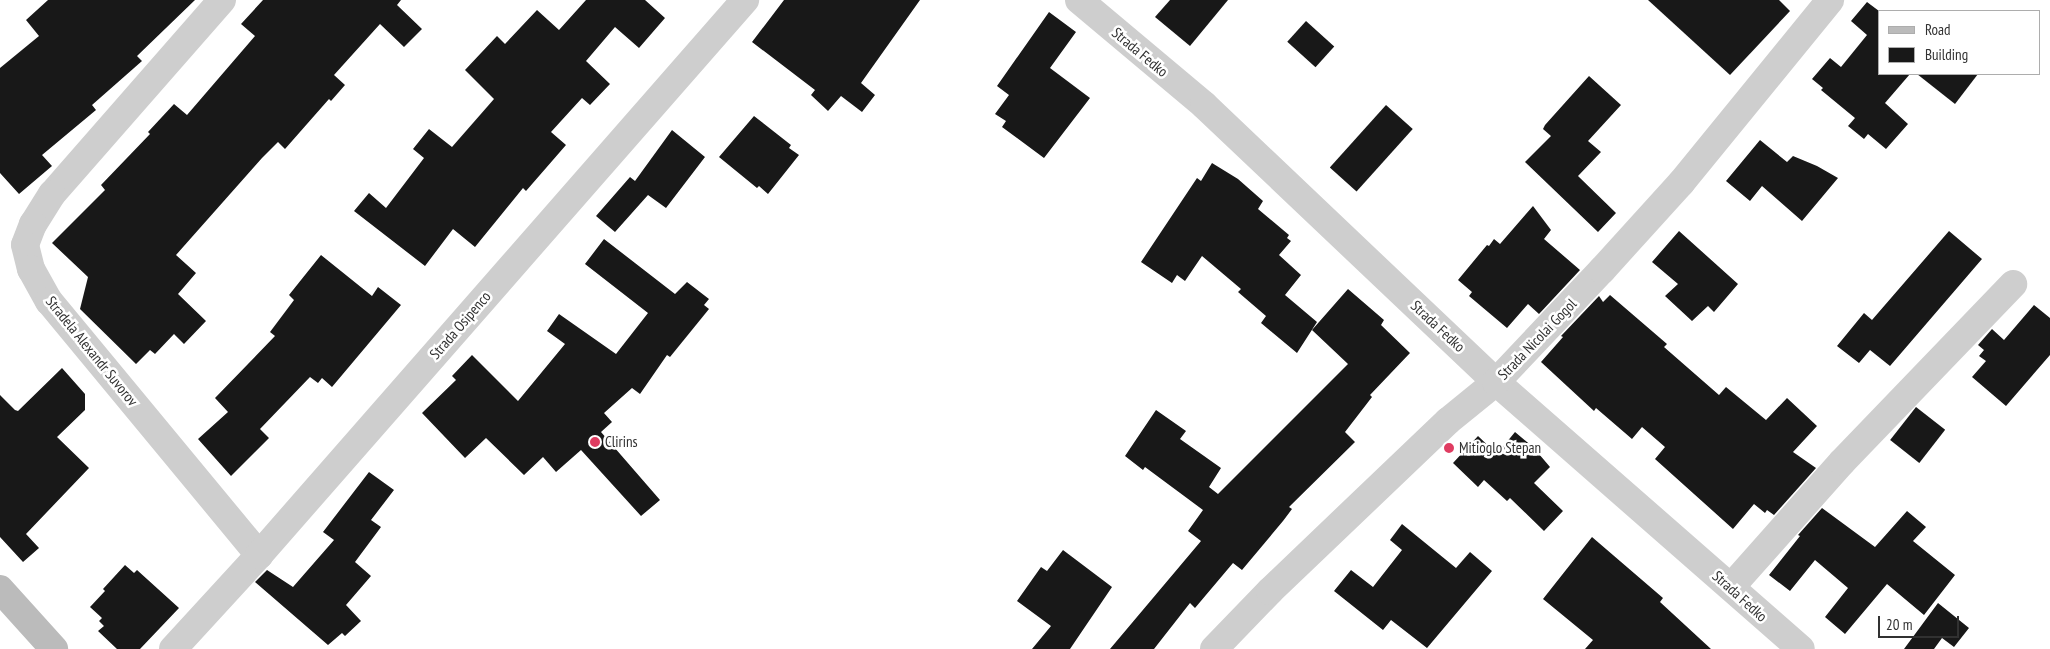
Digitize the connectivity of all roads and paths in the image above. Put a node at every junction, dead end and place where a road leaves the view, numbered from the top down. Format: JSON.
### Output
{"nodes":[{"id":1,"x":222,"y":0,"type":"edge"},
{"id":2,"x":745,"y":0,"type":"edge"},
{"id":3,"x":1078,"y":0,"type":"edge"},
{"id":4,"x":1830,"y":0,"type":"edge"},
{"id":5,"x":2013,"y":284,"type":"dead end"},
{"id":6,"x":1496,"y":382,"type":"junction"},
{"id":7,"x":259,"y":554,"type":"junction"},
{"id":8,"x":1731,"y":587,"type":"junction"},
{"id":9,"x":0,"y":589,"type":"edge"},
{"id":10,"x":54,"y":649,"type":"edge"},
{"id":11,"x":174,"y":649,"type":"edge"},
{"id":12,"x":1214,"y":649,"type":"edge"},
{"id":13,"x":1801,"y":649,"type":"edge"}],
"edges":[{"from":1,"to":7,"type":"street","name":"Stradela Alexandr Suvorov"},
{"from":2,"to":7,"type":"street","name":"Strada Osipenco"},
{"from":3,"to":6,"type":"street","name":"Strada Fedko"},
{"from":4,"to":6,"type":"street","name":"Strada Nicolai Gogol"},
{"from":5,"to":8,"type":"street"},
{"from":6,"to":8,"type":"street","name":"Strada Fedko"},
{"from":6,"to":12,"type":"street","name":"Strada Nicolai Gogol"},
{"from":7,"to":11,"type":"street","name":"Strada Osipenco"},
{"from":8,"to":13,"type":"street","name":"Strada Fedko"},
{"from":9,"to":10,"type":"street"}]}
